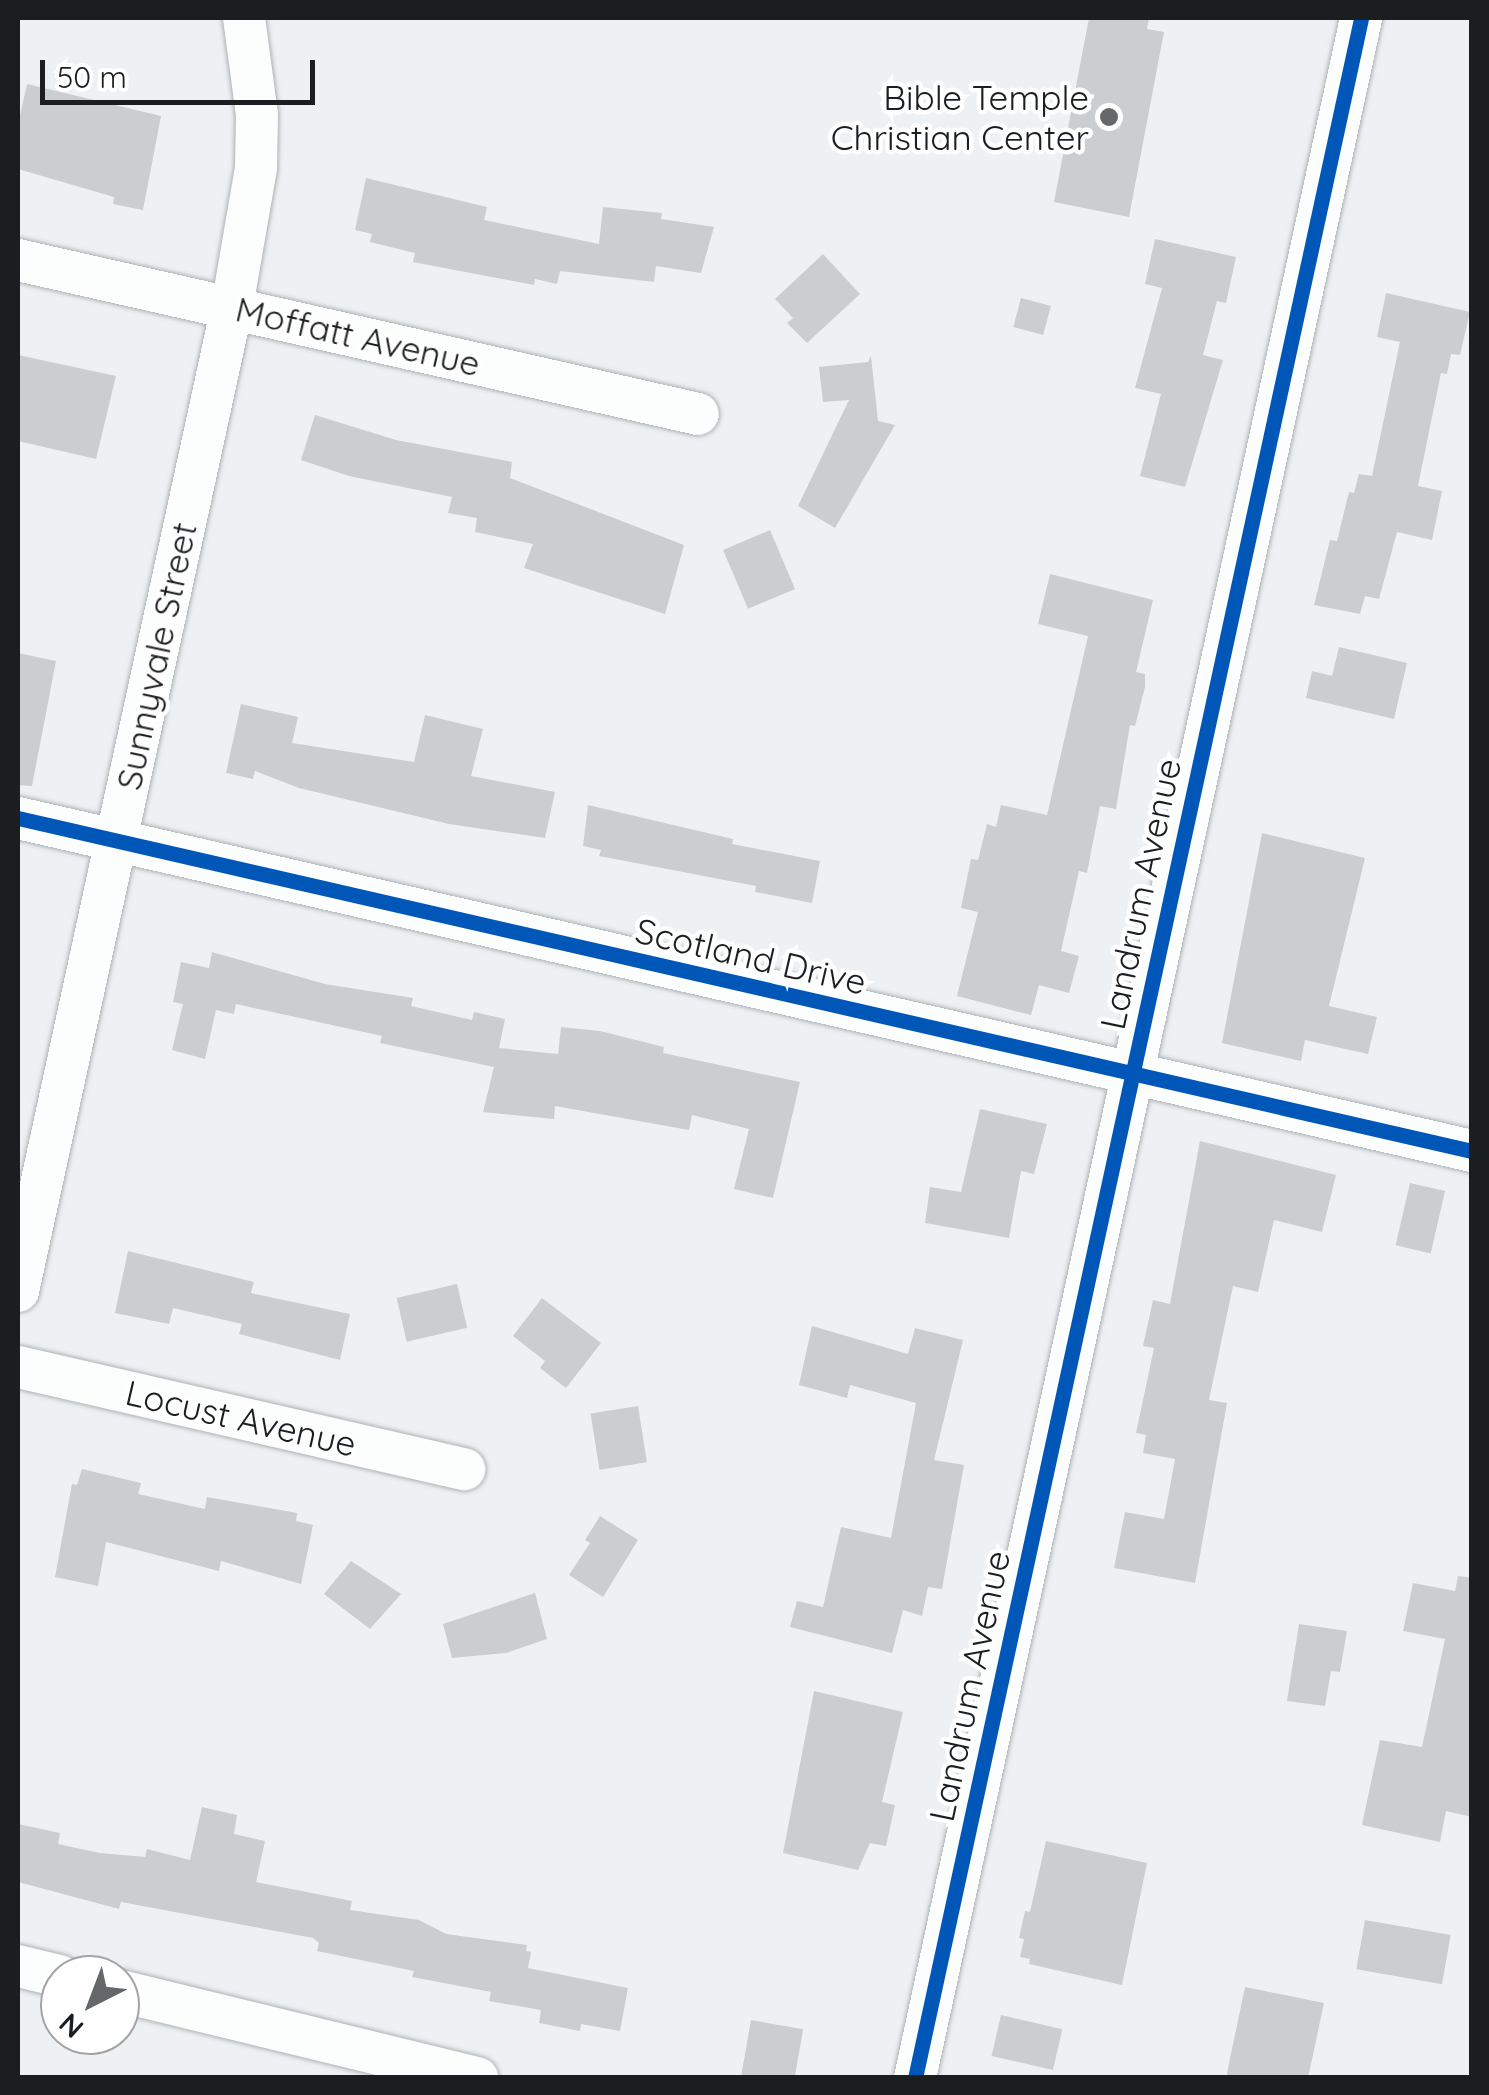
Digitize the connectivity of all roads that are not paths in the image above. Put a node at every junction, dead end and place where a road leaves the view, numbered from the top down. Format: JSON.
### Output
{"nodes":[{"id":1,"x":244,"y":18,"type":"edge"},
{"id":2,"x":1361,"y":18,"type":"edge"},
{"id":3,"x":18,"y":260,"type":"edge"},
{"id":4,"x":232,"y":306,"type":"junction"},
{"id":5,"x":698,"y":414,"type":"dead end"},
{"id":6,"x":18,"y":818,"type":"edge"},
{"id":7,"x":116,"y":841,"type":"junction"},
{"id":8,"x":1132,"y":1074,"type":"junction"},
{"id":9,"x":1472,"y":1151,"type":"edge"},
{"id":10,"x":18,"y":1291,"type":"edge"},
{"id":11,"x":18,"y":1367,"type":"edge"},
{"id":12,"x":464,"y":1469,"type":"dead end"},
{"id":13,"x":140,"y":1996,"type":"edge"},
{"id":14,"x":478,"y":2078,"type":"edge"},
{"id":15,"x":915,"y":2078,"type":"edge"}],
"edges":[{"from":1,"to":4,"type":"street","name":"Sunnyvale Street"},
{"from":2,"to":8,"type":"street","name":"Landrum Avenue"},
{"from":3,"to":4,"type":"street","name":"Moffatt Avenue"},
{"from":4,"to":5,"type":"street","name":"Moffatt Avenue"},
{"from":4,"to":7,"type":"street","name":"Sunnyvale Street"},
{"from":6,"to":7,"type":"street","name":"Scotland Drive"},
{"from":7,"to":8,"type":"street","name":"Scotland Drive"},
{"from":7,"to":10,"type":"street","name":"Sunnyvale Street"},
{"from":8,"to":9,"type":"street","name":"Scotland Drive"},
{"from":8,"to":15,"type":"street","name":"Landrum Avenue"},
{"from":11,"to":12,"type":"street","name":"Locust Avenue"},
{"from":13,"to":14,"type":"street"}]}
